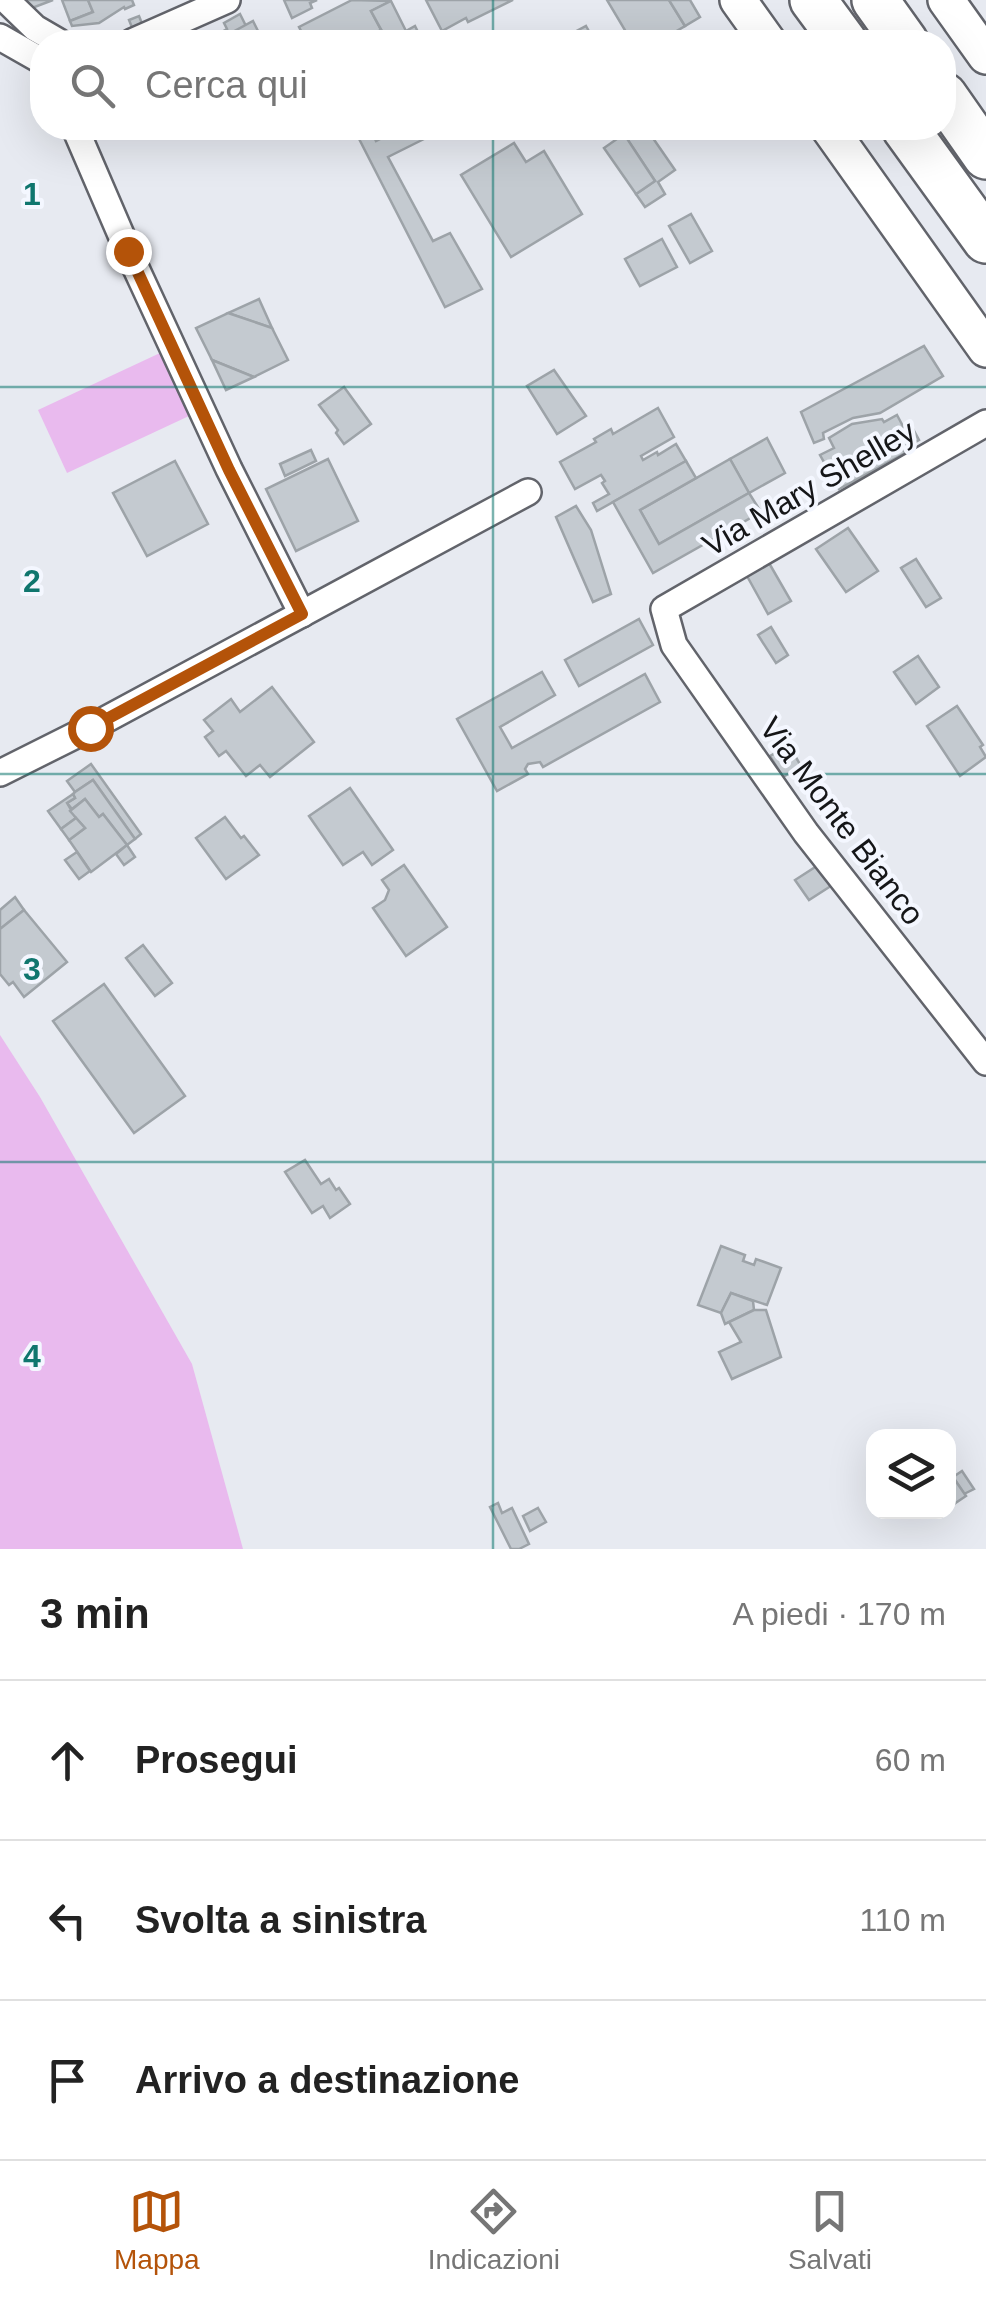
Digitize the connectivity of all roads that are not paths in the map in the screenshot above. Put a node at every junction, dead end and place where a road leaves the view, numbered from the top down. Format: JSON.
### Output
{"nodes":[{"id":1,"x":6,"y":0,"type":"edge"},
{"id":2,"x":228,"y":0,"type":"edge"},
{"id":3,"x":738,"y":0,"type":"edge"},
{"id":4,"x":813,"y":0,"type":"edge"},
{"id":5,"x":875,"y":0,"type":"edge"},
{"id":6,"x":946,"y":0,"type":"edge"},
{"id":7,"x":38,"y":30,"type":"edge"},
{"id":8,"x":159,"y":30,"type":"edge"},
{"id":9,"x":759,"y":30,"type":"edge"},
{"id":10,"x":835,"y":30,"type":"edge"},
{"id":11,"x":896,"y":30,"type":"edge"},
{"id":12,"x":0,"y":37,"type":"edge"},
{"id":13,"x":30,"y":55,"type":"edge"},
{"id":14,"x":986,"y":56,"type":"edge"},
{"id":15,"x":956,"y":113,"type":"edge"},
{"id":16,"x":81,"y":140,"type":"edge"},
{"id":17,"x":838,"y":140,"type":"edge"},
{"id":18,"x":914,"y":140,"type":"edge"},
{"id":19,"x":986,"y":156,"type":"edge"},
{"id":20,"x":986,"y":240,"type":"edge"},
{"id":21,"x":986,"y":349,"type":"edge"},
{"id":22,"x":986,"y":423,"type":"edge"},
{"id":23,"x":528,"y":492,"type":"dead end"},
{"id":24,"x":664,"y":609,"type":"joint"},
{"id":25,"x":302,"y":614,"type":"junction"},
{"id":26,"x":0,"y":773,"type":"edge"},
{"id":27,"x":986,"y":1062,"type":"edge"}],
"edges":[{"from":1,"to":7,"type":"street"},
{"from":2,"to":8,"type":"street"},
{"from":3,"to":9,"type":"street"},
{"from":4,"to":10,"type":"highway"},
{"from":5,"to":11,"type":"highway"},
{"from":6,"to":14,"type":"street"},
{"from":12,"to":13,"type":"street"},
{"from":15,"to":19,"type":"highway"},
{"from":16,"to":25,"type":"street"},
{"from":17,"to":21,"type":"street"},
{"from":18,"to":20,"type":"highway"},
{"from":22,"to":24,"type":"street","name":"Via Mary Shelley"},
{"from":23,"to":25,"type":"street"},
{"from":24,"to":27,"type":"street","name":"Via Monte Bianco"},
{"from":25,"to":26,"type":"street"}]}
